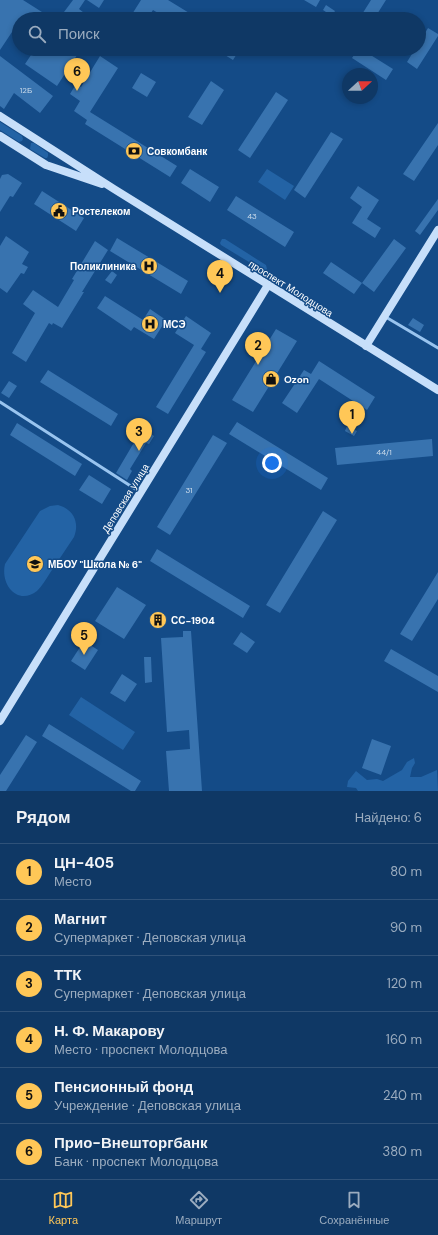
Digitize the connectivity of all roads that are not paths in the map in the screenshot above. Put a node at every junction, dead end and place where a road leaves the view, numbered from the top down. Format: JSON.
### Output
{"nodes":[{"id":1,"x":0,"y":116,"type":"edge"},
{"id":2,"x":0,"y":136,"type":"edge"},
{"id":3,"x":114,"y":189,"type":"junction"},
{"id":4,"x":438,"y":230,"type":"edge"},
{"id":5,"x":268,"y":285,"type":"junction"},
{"id":6,"x":384,"y":316,"type":"junction"},
{"id":7,"x":366,"y":346,"type":"junction"},
{"id":8,"x":438,"y":348,"type":"edge"},
{"id":9,"x":438,"y":390,"type":"edge"},
{"id":10,"x":0,"y":402,"type":"edge"},
{"id":11,"x":140,"y":493,"type":"junction"},
{"id":12,"x":0,"y":721,"type":"edge"}],
"edges":[{"from":1,"to":3,"type":"street","name":"проспект Молодцова"},
{"from":2,"to":3,"type":"street","name":"проспект Молодцова"},
{"from":3,"to":5,"type":"street","name":"проспект Молодцова"},
{"from":4,"to":6,"type":"street"},
{"from":5,"to":7,"type":"street","name":"проспект Молодцова"},
{"from":5,"to":11,"type":"street","name":"Деповская улица"},
{"from":6,"to":7,"type":"street"},
{"from":6,"to":8,"type":"lane"},
{"from":7,"to":9,"type":"street","name":"проспект Молодцова"},
{"from":10,"to":11,"type":"lane"},
{"from":11,"to":12,"type":"street","name":"Деповская улица"}]}
